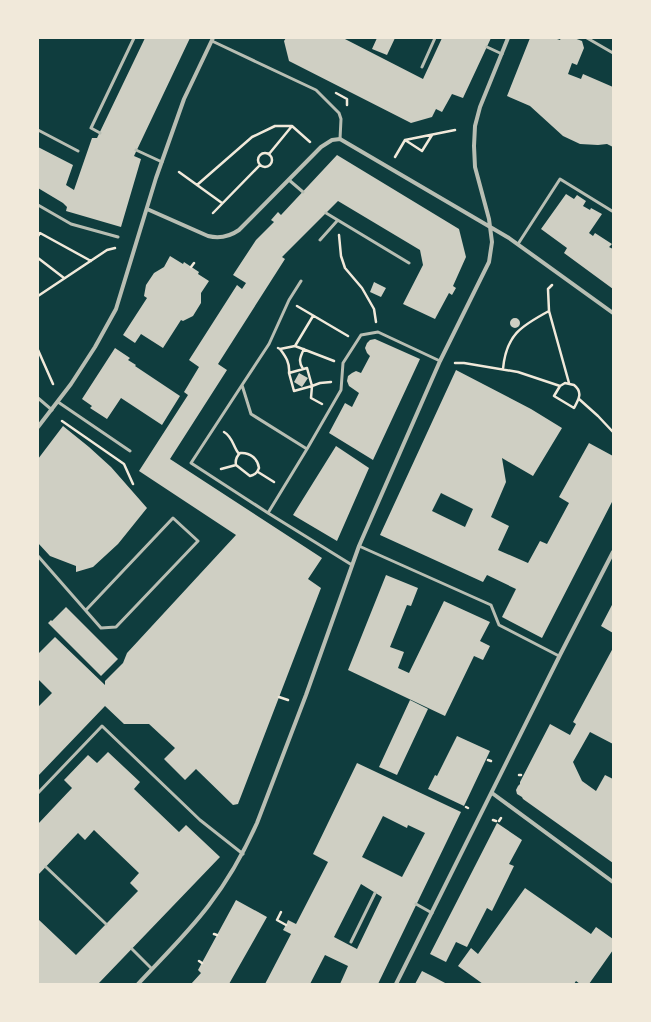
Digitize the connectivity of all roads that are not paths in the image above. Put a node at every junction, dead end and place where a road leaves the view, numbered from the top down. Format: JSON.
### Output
{"nodes":[{"id":1,"x":134,"y":38,"type":"edge"},
{"id":2,"x":435,"y":38,"type":"edge"},
{"id":3,"x":508,"y":38,"type":"edge"},
{"id":4,"x":587,"y":38,"type":"edge"},
{"id":5,"x":213,"y":39,"type":"edge"},
{"id":6,"x":487,"y":47,"type":"dead end"},
{"id":7,"x":613,"y":53,"type":"edge"},
{"id":8,"x":502,"y":54,"type":"junction"},
{"id":9,"x":422,"y":67,"type":"dead end"},
{"id":10,"x":38,"y":130,"type":"edge"},
{"id":11,"x":100,"y":133,"type":"dead end"},
{"id":12,"x":340,"y":139,"type":"junction"},
{"id":13,"x":136,"y":150,"type":"dead end"},
{"id":14,"x":78,"y":151,"type":"dead end"},
{"id":15,"x":162,"y":162,"type":"junction"},
{"id":16,"x":289,"y":180,"type":"junction"},
{"id":17,"x":303,"y":192,"type":"dead end"},
{"id":18,"x":38,"y":205,"type":"edge"},
{"id":19,"x":147,"y":209,"type":"junction"},
{"id":20,"x":613,"y":211,"type":"edge"},
{"id":21,"x":326,"y":213,"type":"dead end"},
{"id":22,"x":337,"y":221,"type":"junction"},
{"id":23,"x":490,"y":226,"type":"junction"},
{"id":24,"x":118,"y":237,"type":"dead end"},
{"id":25,"x":320,"y":240,"type":"dead end"},
{"id":26,"x":518,"y":244,"type":"junction"},
{"id":27,"x":409,"y":263,"type":"dead end"},
{"id":28,"x":302,"y":281,"type":"dead end"},
{"id":29,"x":613,"y":313,"type":"edge"},
{"id":30,"x":440,"y":361,"type":"junction"},
{"id":31,"x":242,"y":385,"type":"junction"},
{"id":32,"x":38,"y":398,"type":"edge"},
{"id":33,"x":58,"y":402,"type":"junction"},
{"id":34,"x":52,"y":410,"type":"junction"},
{"id":35,"x":38,"y":426,"type":"edge"},
{"id":36,"x":307,"y":449,"type":"junction"},
{"id":37,"x":130,"y":451,"type":"dead end"},
{"id":38,"x":268,"y":513,"type":"junction"},
{"id":39,"x":359,"y":546,"type":"junction"},
{"id":40,"x":613,"y":552,"type":"edge"},
{"id":41,"x":38,"y":556,"type":"edge"},
{"id":42,"x":352,"y":566,"type":"junction"},
{"id":43,"x":86,"y":610,"type":"junction"},
{"id":44,"x":559,"y":656,"type":"junction"},
{"id":45,"x":38,"y":793,"type":"edge"},
{"id":46,"x":492,"y":793,"type":"junction"},
{"id":47,"x":243,"y":854,"type":"junction"},
{"id":48,"x":46,"y":867,"type":"dead end"},
{"id":49,"x":613,"y":882,"type":"edge"},
{"id":50,"x":375,"y":893,"type":"dead end"},
{"id":51,"x":416,"y":904,"type":"dead end"},
{"id":52,"x":432,"y":913,"type":"junction"},
{"id":53,"x":106,"y":924,"type":"dead end"},
{"id":54,"x":351,"y":942,"type":"dead end"},
{"id":55,"x":132,"y":949,"type":"dead end"},
{"id":56,"x":152,"y":969,"type":"junction"},
{"id":57,"x":138,"y":984,"type":"edge"},
{"id":58,"x":396,"y":984,"type":"edge"}],
"edges":[{"from":1,"to":11,"type":"lane"},
{"from":2,"to":9,"type":"lane"},
{"from":3,"to":8,"type":"street"},
{"from":4,"to":7,"type":"lane"},
{"from":5,"to":12,"type":"lane"},
{"from":5,"to":15,"type":"street"},
{"from":6,"to":8,"type":"lane"},
{"from":8,"to":23,"type":"street"},
{"from":10,"to":14,"type":"lane"},
{"from":12,"to":16,"type":"street"},
{"from":12,"to":23,"type":"street"},
{"from":13,"to":15,"type":"lane"},
{"from":15,"to":19,"type":"street"},
{"from":16,"to":17,"type":"lane"},
{"from":16,"to":19,"type":"street"},
{"from":18,"to":24,"type":"lane"},
{"from":19,"to":33,"type":"street"},
{"from":20,"to":26,"type":"lane"},
{"from":21,"to":22,"type":"lane"},
{"from":22,"to":25,"type":"lane"},
{"from":22,"to":27,"type":"lane"},
{"from":23,"to":26,"type":"street"},
{"from":23,"to":30,"type":"street"},
{"from":26,"to":29,"type":"street"},
{"from":28,"to":31,"type":"lane"},
{"from":30,"to":36,"type":"lane"},
{"from":30,"to":39,"type":"street"},
{"from":31,"to":36,"type":"lane"},
{"from":31,"to":38,"type":"lane"},
{"from":32,"to":34,"type":"lane"},
{"from":33,"to":34,"type":"street"},
{"from":33,"to":37,"type":"lane"},
{"from":34,"to":35,"type":"street"},
{"from":36,"to":38,"type":"lane"},
{"from":38,"to":42,"type":"lane"},
{"from":39,"to":42,"type":"street"},
{"from":39,"to":44,"type":"lane"},
{"from":40,"to":44,"type":"street"},
{"from":41,"to":43,"type":"lane"},
{"from":42,"to":47,"type":"street"},
{"from":43,"to":43,"type":"lane"},
{"from":44,"to":46,"type":"street"},
{"from":45,"to":47,"type":"lane"},
{"from":46,"to":49,"type":"street"},
{"from":46,"to":52,"type":"street"},
{"from":47,"to":56,"type":"street"},
{"from":48,"to":53,"type":"lane"},
{"from":50,"to":54,"type":"lane"},
{"from":51,"to":52,"type":"lane"},
{"from":52,"to":58,"type":"street"},
{"from":55,"to":56,"type":"lane"},
{"from":56,"to":57,"type":"street"}]}
